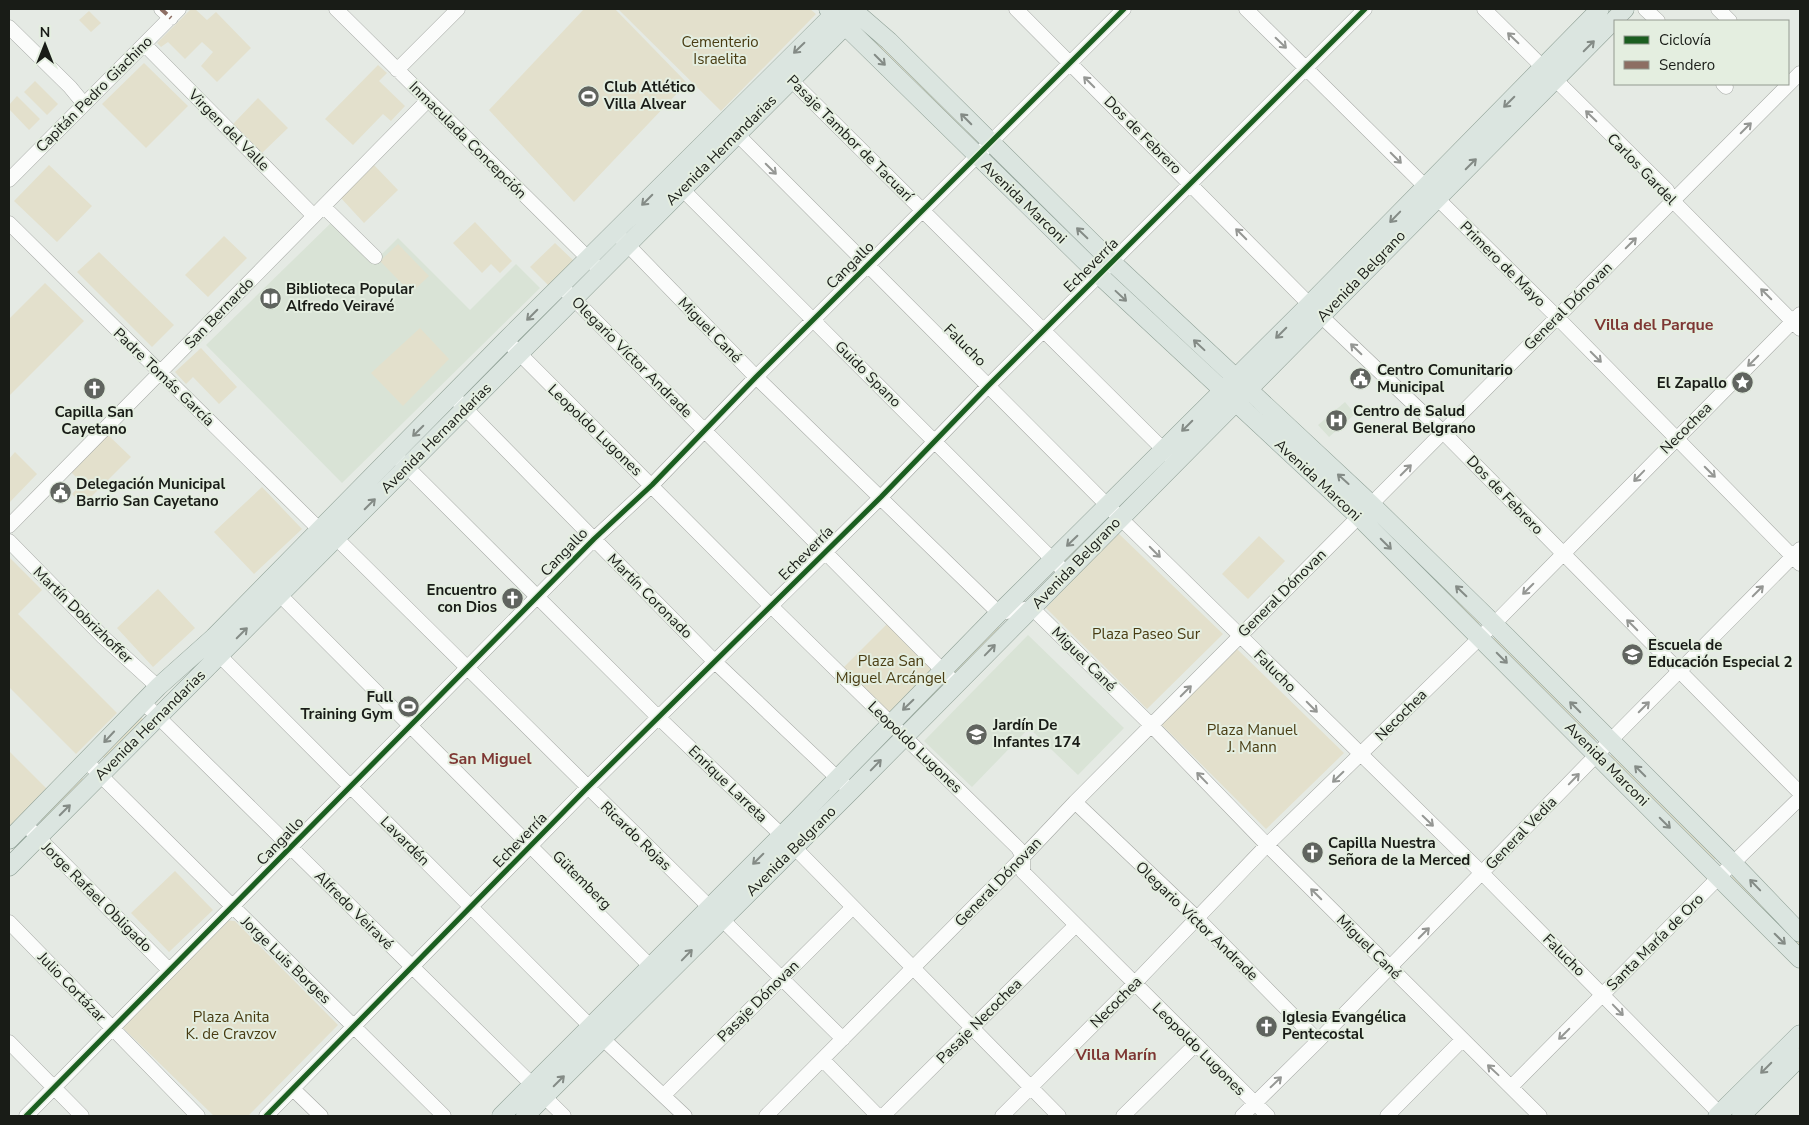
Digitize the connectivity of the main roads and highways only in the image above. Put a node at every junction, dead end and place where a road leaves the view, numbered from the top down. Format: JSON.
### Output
{"nodes":[{"id":1,"x":1600,"y":9,"type":"edge"},
{"id":2,"x":1625,"y":9,"type":"edge"},
{"id":3,"x":858,"y":10,"type":"edge"},
{"id":4,"x":837,"y":14,"type":"edge"},
{"id":5,"x":1549,"y":74,"type":"junction"},
{"id":6,"x":595,"y":265,"type":"junction"},
{"id":7,"x":568,"y":292,"type":"junction"},
{"id":8,"x":1316,"y":310,"type":"junction"},
{"id":9,"x":1235,"y":379,"type":"junction"},
{"id":10,"x":1222,"y":391,"type":"junction"},
{"id":11,"x":1241,"y":397,"type":"junction"},
{"id":12,"x":459,"y":402,"type":"junction"},
{"id":13,"x":401,"y":460,"type":"junction"},
{"id":14,"x":1365,"y":510,"type":"junction"},
{"id":15,"x":1114,"y":512,"type":"junction"},
{"id":16,"x":274,"y":589,"type":"junction"},
{"id":17,"x":213,"y":649,"type":"junction"},
{"id":18,"x":9,"y":840,"type":"edge"},
{"id":19,"x":788,"y":841,"type":"junction"},
{"id":20,"x":12,"y":857,"type":"edge"},
{"id":21,"x":716,"y":913,"type":"junction"},
{"id":22,"x":1800,"y":934,"type":"edge"},
{"id":23,"x":1800,"y":959,"type":"edge"},
{"id":24,"x":596,"y":1032,"type":"junction"},
{"id":25,"x":1800,"y":1034,"type":"edge"},
{"id":26,"x":1800,"y":1057,"type":"edge"},
{"id":27,"x":537,"y":1092,"type":"junction"},
{"id":28,"x":502,"y":1116,"type":"edge"},
{"id":29,"x":525,"y":1116,"type":"edge"},
{"id":30,"x":1719,"y":1116,"type":"edge"},
{"id":31,"x":1742,"y":1116,"type":"edge"}],
"edges":[{"from":1,"to":5,"type":"main road","name":"Avenida Belgrano"},
{"from":5,"to":2,"type":"main road","name":"Avenida Belgrano","one_way":true},
{"from":3,"to":4,"type":"main road","name":"Avenida Hernandarias"},
{"from":9,"to":3,"type":"main road","name":"Avenida Marconi","one_way":true},
{"from":4,"to":6,"type":"main road","name":"Avenida Hernandarias","one_way":true},
{"from":4,"to":6,"type":"main road","name":"Avenida Hernandarias"},
{"from":4,"to":10,"type":"main road","name":"Avenida Marconi","one_way":true},
{"from":5,"to":8,"type":"main road","name":"Avenida Belgrano"},
{"from":6,"to":7,"type":"main road","name":"Avenida Hernandarias"},
{"from":7,"to":12,"type":"main road","name":"Avenida Hernandarias"},
{"from":7,"to":12,"type":"main road","name":"Avenida Hernandarias","one_way":true},
{"from":8,"to":9,"type":"main road","name":"Avenida Belgrano","one_way":true},
{"from":8,"to":11,"type":"main road","name":"Avenida Belgrano"},
{"from":9,"to":10,"type":"main road","name":"Avenida Belgrano"},
{"from":9,"to":11,"type":"main road","name":"Avenida Marconi"},
{"from":10,"to":11,"type":"main road","name":"Avenida Marconi"},
{"from":10,"to":15,"type":"main road","name":"Avenida Belgrano","one_way":true},
{"from":11,"to":14,"type":"main road","name":"Avenida Marconi"},
{"from":11,"to":15,"type":"main road","name":"Avenida Belgrano"},
{"from":12,"to":13,"type":"main road","name":"Avenida Hernandarias"},
{"from":16,"to":13,"type":"main road","name":"Avenida Hernandarias","one_way":true},
{"from":13,"to":16,"type":"main road","name":"Avenida Hernandarias"},
{"from":22,"to":14,"type":"main road","name":"Avenida Marconi","one_way":true},
{"from":14,"to":23,"type":"main road","name":"Avenida Marconi","one_way":true},
{"from":19,"to":15,"type":"main road","name":"Avenida Belgrano","one_way":true},
{"from":15,"to":19,"type":"main road","name":"Avenida Belgrano","one_way":true},
{"from":16,"to":17,"type":"main road","name":"Avenida Hernandarias"},
{"from":17,"to":18,"type":"main road","name":"Avenida Hernandarias","one_way":true},
{"from":20,"to":17,"type":"main road","name":"Avenida Hernandarias","one_way":true},
{"from":19,"to":21,"type":"main road","name":"Avenida Belgrano"},
{"from":21,"to":24,"type":"main road","name":"Avenida Belgrano"},
{"from":24,"to":21,"type":"main road","name":"Avenida Belgrano","one_way":true},
{"from":24,"to":27,"type":"main road","name":"Avenida Belgrano"},
{"from":25,"to":30,"type":"main road","one_way":true},
{"from":26,"to":31,"type":"main road"},
{"from":27,"to":28,"type":"main road","name":"Avenida Belgrano"},
{"from":27,"to":29,"type":"main road","name":"Avenida Belgrano"}]}
